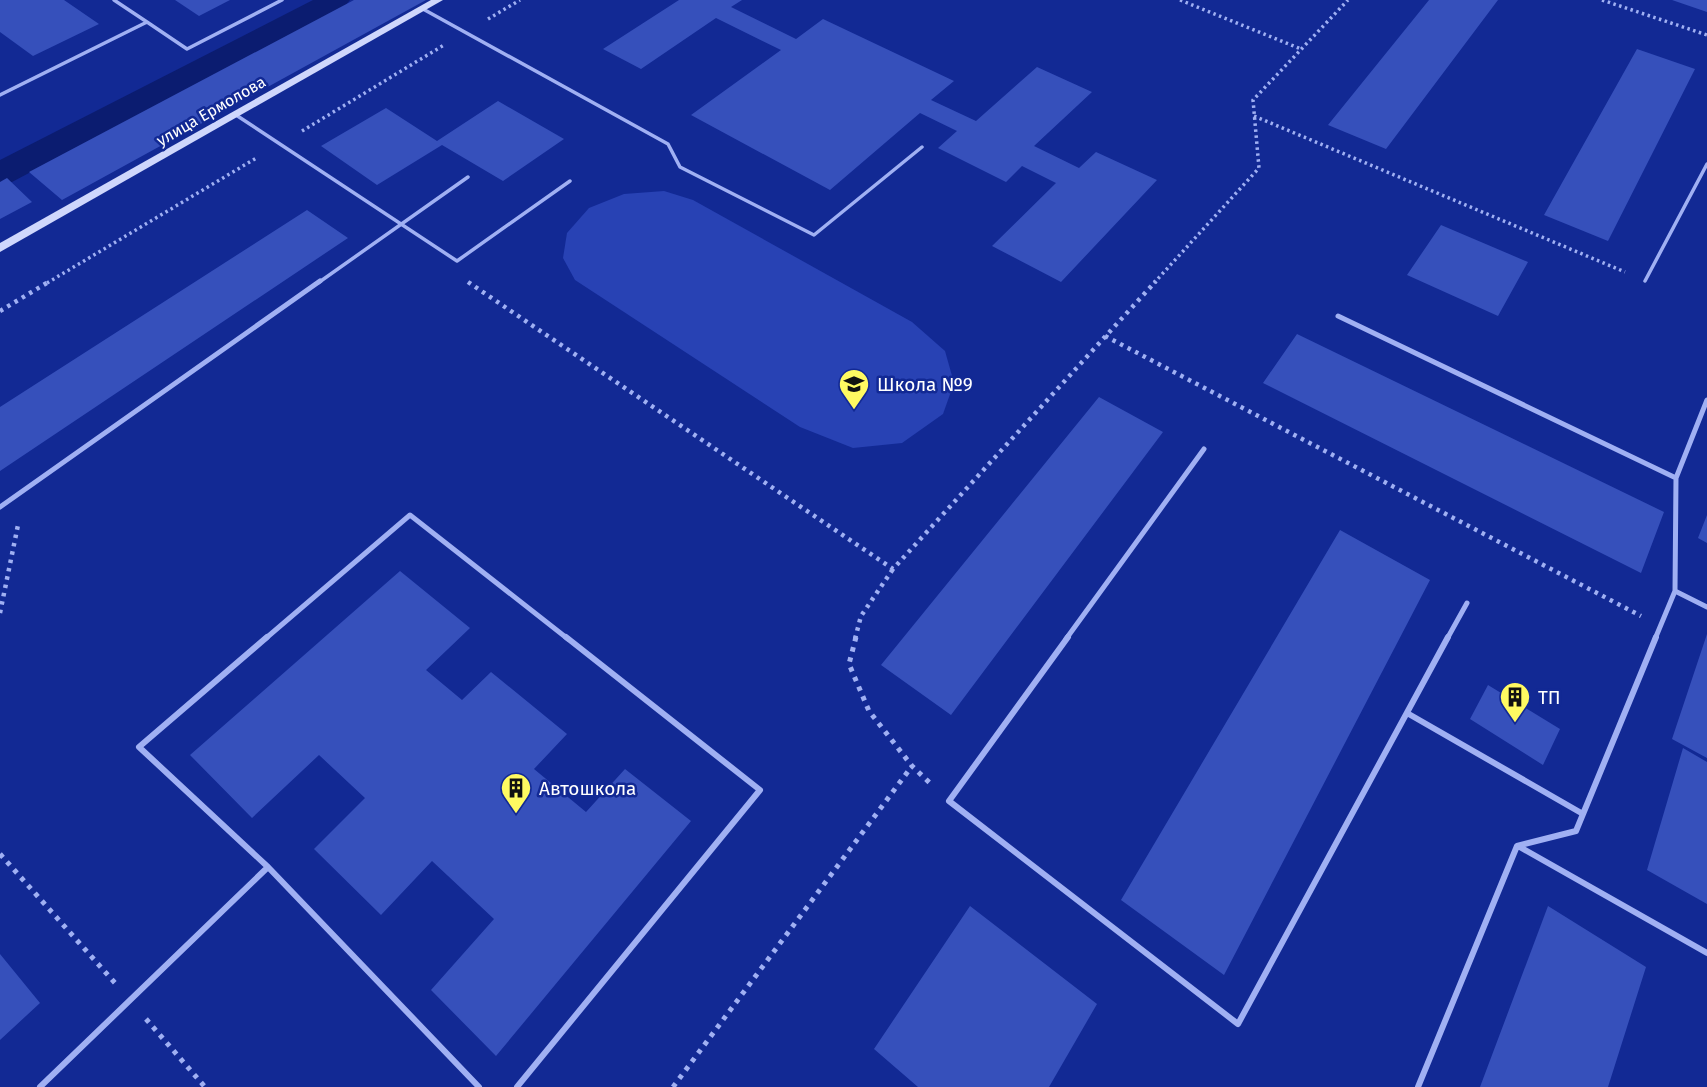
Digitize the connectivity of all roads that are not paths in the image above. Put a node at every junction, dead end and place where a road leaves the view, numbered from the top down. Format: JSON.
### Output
{"nodes":[{"id":1,"x":114,"y":0,"type":"edge"},
{"id":2,"x":282,"y":0,"type":"edge"},
{"id":3,"x":438,"y":0,"type":"edge"},
{"id":4,"x":423,"y":9,"type":"junction"},
{"id":5,"x":146,"y":22,"type":"junction"},
{"id":6,"x":0,"y":95,"type":"edge"},
{"id":7,"x":236,"y":115,"type":"junction"},
{"id":8,"x":922,"y":146,"type":"dead end"},
{"id":9,"x":1707,"y":164,"type":"edge"},
{"id":10,"x":468,"y":177,"type":"dead end"},
{"id":11,"x":570,"y":181,"type":"dead end"},
{"id":12,"x":402,"y":224,"type":"junction"},
{"id":13,"x":0,"y":248,"type":"edge"},
{"id":14,"x":1646,"y":281,"type":"road end"},
{"id":15,"x":1338,"y":316,"type":"dead end"},
{"id":16,"x":1707,"y":400,"type":"edge"},
{"id":17,"x":1204,"y":450,"type":"dead end"},
{"id":18,"x":1676,"y":478,"type":"junction"},
{"id":19,"x":0,"y":507,"type":"edge"},
{"id":20,"x":1675,"y":591,"type":"junction"},
{"id":21,"x":1467,"y":603,"type":"dead end"},
{"id":22,"x":1707,"y":607,"type":"edge"},
{"id":23,"x":1407,"y":713,"type":"junction"},
{"id":24,"x":1583,"y":814,"type":"junction"},
{"id":25,"x":1517,"y":846,"type":"junction"},
{"id":26,"x":268,"y":867,"type":"junction"},
{"id":27,"x":1707,"y":953,"type":"edge"},
{"id":28,"x":40,"y":1087,"type":"edge"},
{"id":29,"x":479,"y":1087,"type":"edge"},
{"id":30,"x":517,"y":1087,"type":"edge"},
{"id":31,"x":1418,"y":1087,"type":"edge"}],
"edges":[{"from":1,"to":5,"type":"lane"},
{"from":2,"to":5,"type":"lane"},
{"from":3,"to":4,"type":"street","name":"улица Ермолова"},
{"from":4,"to":7,"type":"street","name":"улица Ермолова"},
{"from":4,"to":8,"type":"lane"},
{"from":5,"to":6,"type":"lane"},
{"from":7,"to":12,"type":"lane"},
{"from":7,"to":13,"type":"street","name":"улица Ермолова"},
{"from":9,"to":14,"type":"lane"},
{"from":10,"to":12,"type":"lane"},
{"from":11,"to":12,"type":"lane"},
{"from":12,"to":19,"type":"lane"},
{"from":15,"to":18,"type":"lane"},
{"from":16,"to":18,"type":"lane"},
{"from":17,"to":23,"type":"lane"},
{"from":18,"to":20,"type":"lane"},
{"from":20,"to":22,"type":"lane"},
{"from":20,"to":24,"type":"lane"},
{"from":21,"to":23,"type":"lane"},
{"from":23,"to":24,"type":"lane"},
{"from":24,"to":25,"type":"lane"},
{"from":25,"to":27,"type":"lane"},
{"from":25,"to":31,"type":"lane"},
{"from":26,"to":28,"type":"lane"},
{"from":26,"to":29,"type":"lane"},
{"from":26,"to":30,"type":"lane"}]}
